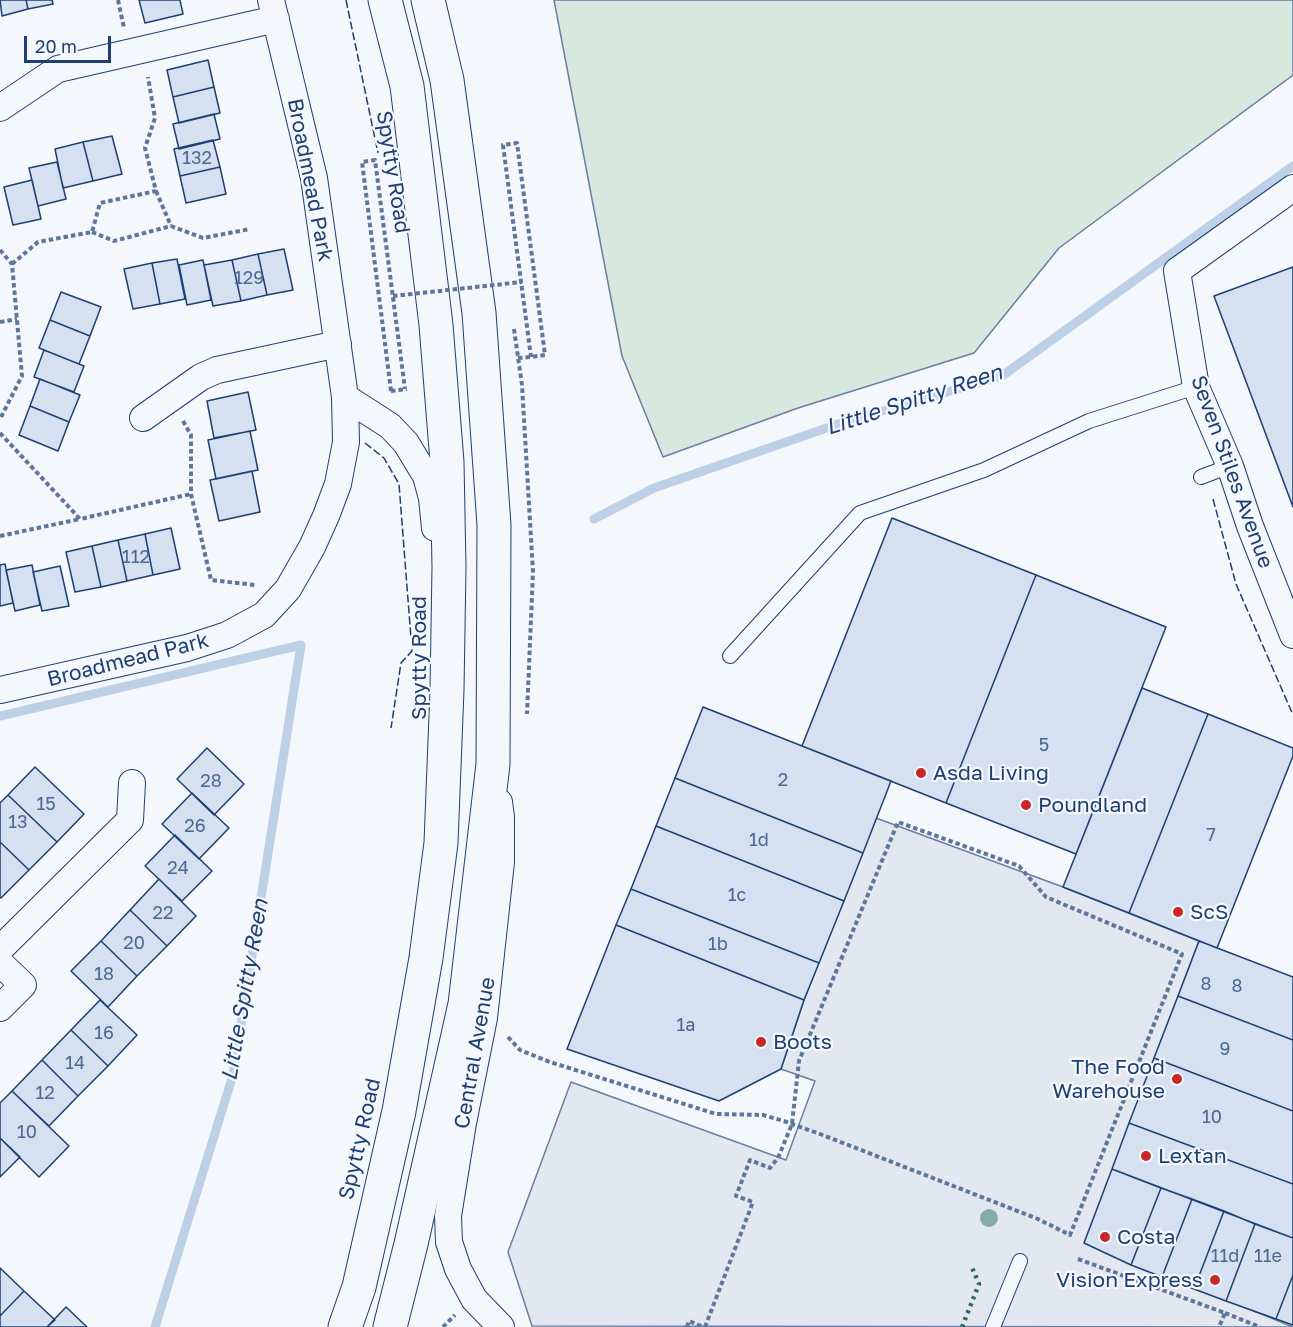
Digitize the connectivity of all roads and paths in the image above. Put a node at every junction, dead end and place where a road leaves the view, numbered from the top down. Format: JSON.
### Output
{"nodes":[{"id":1,"x":385,"y":0,"type":"edge"},
{"id":2,"x":428,"y":0,"type":"edge"},
{"id":3,"x":273,"y":9,"type":"edge"},
{"id":4,"x":143,"y":49,"type":"junction"},
{"id":5,"x":0,"y":108,"type":"edge"},
{"id":6,"x":1293,"y":188,"type":"edge"},
{"id":7,"x":156,"y":191,"type":"junction"},
{"id":8,"x":171,"y":226,"type":"junction"},
{"id":9,"x":250,"y":229,"type":"dead end"},
{"id":10,"x":92,"y":232,"type":"junction"},
{"id":11,"x":0,"y":250,"type":"edge"},
{"id":12,"x":12,"y":264,"type":"junction"},
{"id":13,"x":522,"y":282,"type":"junction"},
{"id":14,"x":410,"y":293,"type":"dead end"},
{"id":15,"x":393,"y":296,"type":"junction"},
{"id":16,"x":412,"y":305,"type":"dead end"},
{"id":17,"x":17,"y":319,"type":"junction"},
{"id":18,"x":0,"y":322,"type":"edge"},
{"id":19,"x":338,"y":344,"type":"junction"},
{"id":20,"x":531,"y":357,"type":"junction"},
{"id":21,"x":518,"y":358,"type":"dead end"},
{"id":22,"x":1196,"y":387,"type":"junction"},
{"id":23,"x":414,"y":388,"type":"dead end"},
{"id":24,"x":405,"y":389,"type":"junction"},
{"id":25,"x":345,"y":397,"type":"junction"},
{"id":26,"x":169,"y":399,"type":"junction"},
{"id":27,"x":142,"y":417,"type":"dead end"},
{"id":28,"x":0,"y":419,"type":"edge"},
{"id":29,"x":0,"y":433,"type":"edge"},
{"id":30,"x":1230,"y":466,"type":"junction"},
{"id":31,"x":1200,"y":477,"type":"dead end"},
{"id":32,"x":191,"y":494,"type":"junction"},
{"id":33,"x":80,"y":519,"type":"junction"},
{"id":34,"x":0,"y":536,"type":"edge"},
{"id":35,"x":288,"y":589,"type":"junction"},
{"id":36,"x":1293,"y":635,"type":"edge"},
{"id":37,"x":730,"y":656,"type":"dead end"},
{"id":38,"x":0,"y":690,"type":"edge"},
{"id":39,"x":447,"y":690,"type":"junction"},
{"id":40,"x":493,"y":764,"type":"junction"},
{"id":41,"x":132,"y":783,"type":"dead end"},
{"id":42,"x":0,"y":949,"type":"edge"},
{"id":43,"x":0,"y":963,"type":"edge"},
{"id":44,"x":0,"y":1008,"type":"edge"},
{"id":45,"x":504,"y":1031,"type":"dead end"},
{"id":46,"x":792,"y":1124,"type":"junction"},
{"id":47,"x":1078,"y":1259,"type":"dead end"},
{"id":48,"x":1020,"y":1261,"type":"dead end"},
{"id":49,"x":1225,"y":1313,"type":"junction"},
{"id":50,"x":345,"y":1327,"type":"edge"},
{"id":51,"x":390,"y":1327,"type":"edge"},
{"id":52,"x":501,"y":1327,"type":"edge"},
{"id":53,"x":687,"y":1327,"type":"edge"},
{"id":54,"x":704,"y":1327,"type":"edge"},
{"id":55,"x":993,"y":1327,"type":"edge"},
{"id":56,"x":1219,"y":1327,"type":"edge"},
{"id":57,"x":1260,"y":1327,"type":"edge"}],
"edges":[{"from":1,"to":39,"type":"main road","name":"Spytty Road"},
{"from":2,"to":40,"type":"main road"},
{"from":3,"to":4,"type":"street","name":"Broadmead Park"},
{"from":3,"to":19,"type":"street","name":"Broadmead Park"},
{"from":4,"to":5,"type":"street","name":"Broadmead Park"},
{"from":4,"to":7,"type":"path"},
{"from":6,"to":22,"type":"street","name":"Seven Stiles Avenue"},
{"from":7,"to":8,"type":"path"},
{"from":7,"to":10,"type":"path"},
{"from":8,"to":9,"type":"path"},
{"from":8,"to":10,"type":"path"},
{"from":10,"to":12,"type":"path"},
{"from":11,"to":12,"type":"path"},
{"from":12,"to":17,"type":"path"},
{"from":13,"to":15,"type":"path","bridge":true},
{"from":13,"to":20,"type":"path"},
{"from":13,"to":20,"type":"path"},
{"from":14,"to":16,"type":"path"},
{"from":15,"to":24,"type":"path"},
{"from":15,"to":24,"type":"path"},
{"from":17,"to":18,"type":"path"},
{"from":17,"to":28,"type":"path"},
{"from":19,"to":25,"type":"street","name":"Broadmead Park"},
{"from":19,"to":26,"type":"street"},
{"from":20,"to":21,"type":"path"},
{"from":22,"to":30,"type":"street","name":"Seven Stiles Avenue"},
{"from":22,"to":37,"type":"lane"},
{"from":23,"to":24,"type":"path"},
{"from":25,"to":35,"type":"street","name":"Broadmead Park"},
{"from":25,"to":39,"type":"street"},
{"from":26,"to":27,"type":"street"},
{"from":26,"to":32,"type":"path"},
{"from":29,"to":33,"type":"path"},
{"from":30,"to":31,"type":"lane"},
{"from":30,"to":36,"type":"street","name":"Seven Stiles Avenue"},
{"from":32,"to":33,"type":"path"},
{"from":32,"to":35,"type":"path"},
{"from":33,"to":34,"type":"path"},
{"from":35,"to":38,"type":"street","name":"Broadmead Park"},
{"from":39,"to":50,"type":"main road","name":"Spytty Road"},
{"from":40,"to":51,"type":"main road"},
{"from":40,"to":52,"type":"street","name":"Central Avenue"},
{"from":41,"to":42,"type":"street"},
{"from":43,"to":44,"type":"street"},
{"from":45,"to":46,"type":"path"},
{"from":46,"to":46,"type":"path"},
{"from":46,"to":54,"type":"path"},
{"from":47,"to":49,"type":"path"},
{"from":48,"to":55,"type":"lane"},
{"from":49,"to":56,"type":"path"},
{"from":49,"to":57,"type":"path"},
{"from":53,"to":54,"type":"path"}]}
